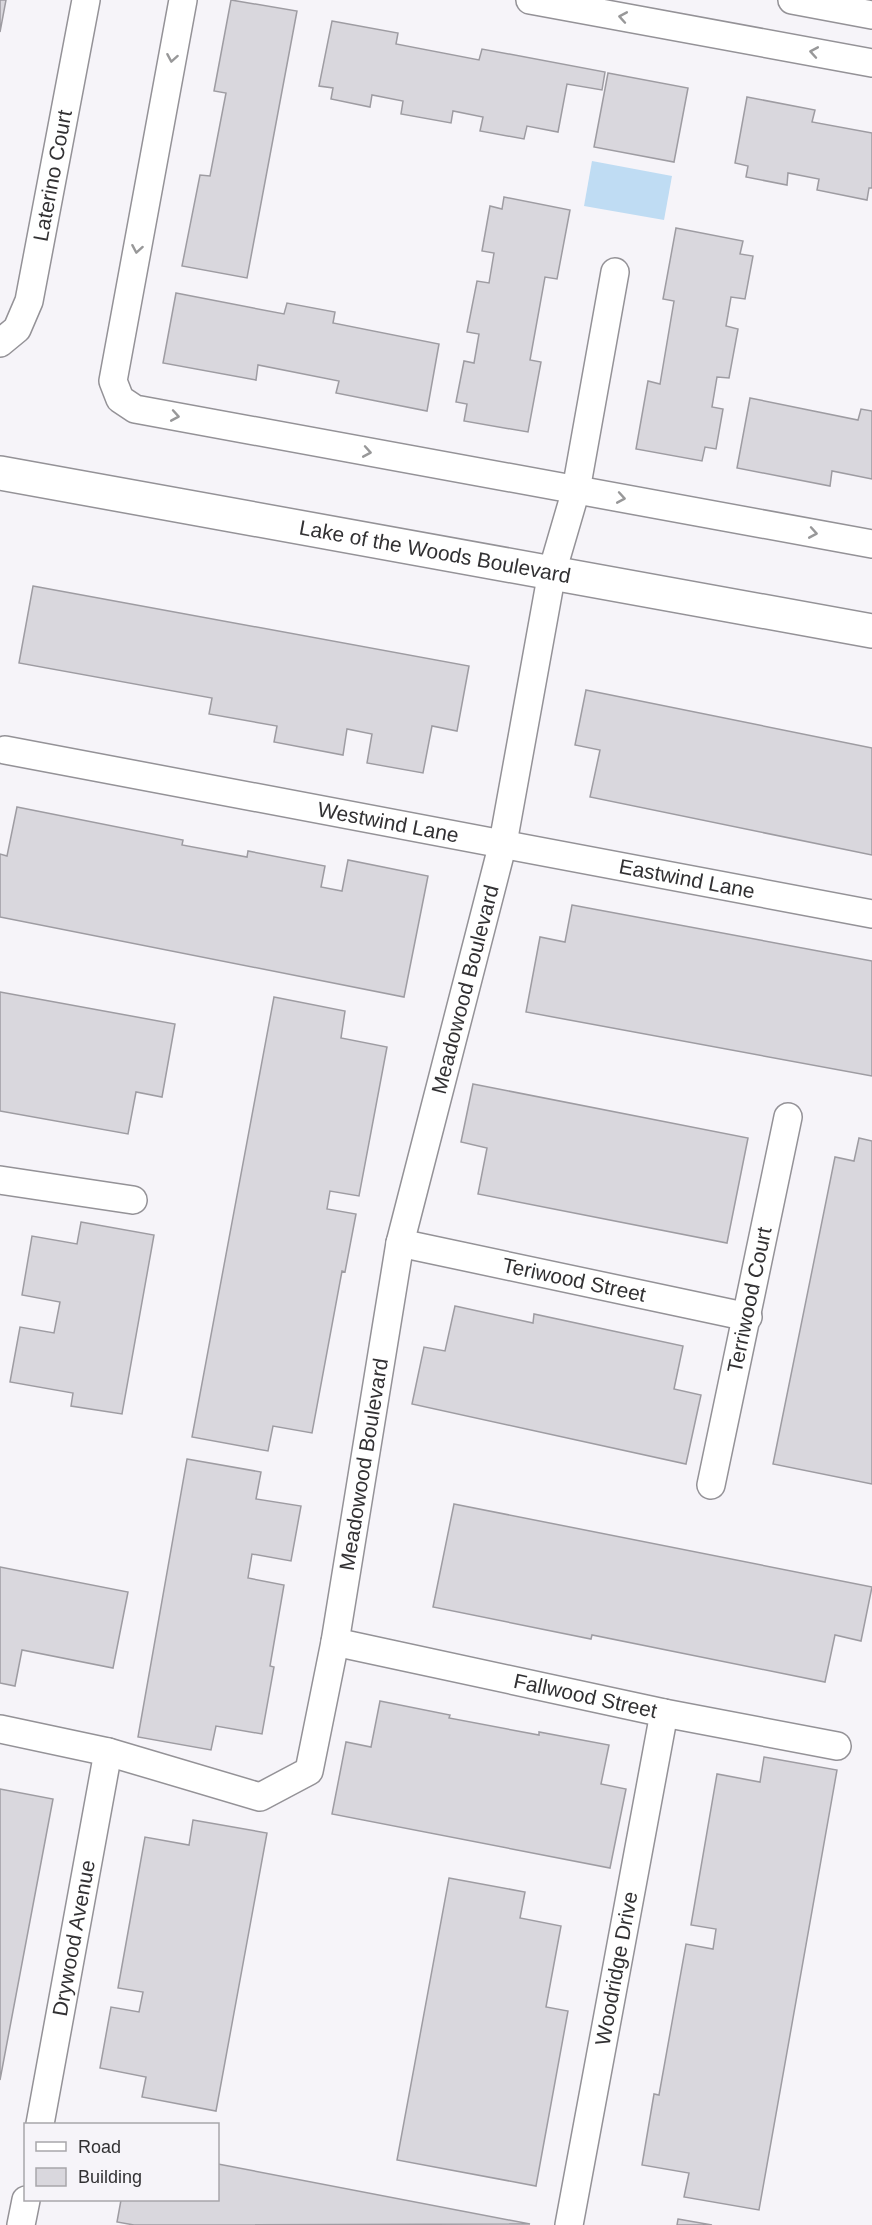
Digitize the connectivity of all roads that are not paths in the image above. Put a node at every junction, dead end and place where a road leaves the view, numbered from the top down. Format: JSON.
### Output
{"nodes":[{"id":1,"x":86,"y":0,"type":"edge"},
{"id":2,"x":183,"y":0,"type":"edge"},
{"id":3,"x":530,"y":0,"type":"edge"},
{"id":4,"x":792,"y":0,"type":"edge"},
{"id":5,"x":872,"y":15,"type":"edge"},
{"id":6,"x":872,"y":63,"type":"edge"},
{"id":7,"x":615,"y":272,"type":"dead end"},
{"id":8,"x":0,"y":343,"type":"edge"},
{"id":9,"x":0,"y":473,"type":"edge"},
{"id":10,"x":576,"y":490,"type":"junction"},
{"id":11,"x":872,"y":544,"type":"edge"},
{"id":12,"x":552,"y":572,"type":"junction"},
{"id":13,"x":872,"y":631,"type":"edge"},
{"id":14,"x":4,"y":750,"type":"dead end"},
{"id":15,"x":503,"y":843,"type":"junction"},
{"id":16,"x":872,"y":914,"type":"edge"},
{"id":17,"x":788,"y":1117,"type":"dead end"},
{"id":18,"x":0,"y":1180,"type":"edge"},
{"id":19,"x":133,"y":1200,"type":"dead end"},
{"id":20,"x":400,"y":1243,"type":"junction"},
{"id":21,"x":748,"y":1317,"type":"junction"},
{"id":22,"x":711,"y":1485,"type":"dead end"},
{"id":23,"x":335,"y":1642,"type":"junction"},
{"id":24,"x":664,"y":1713,"type":"junction"},
{"id":25,"x":0,"y":1729,"type":"edge"},
{"id":26,"x":837,"y":1746,"type":"dead end"},
{"id":27,"x":108,"y":1752,"type":"junction"},
{"id":28,"x":40,"y":2123,"type":"edge"},
{"id":29,"x":26,"y":2201,"type":"edge"},
{"id":30,"x":21,"y":2225,"type":"edge"},
{"id":31,"x":569,"y":2225,"type":"edge"}],
"edges":[{"from":1,"to":8,"type":"street","name":"Laterino Court"},
{"from":2,"to":10,"type":"street","one_way":true},
{"from":6,"to":3,"type":"street","one_way":true},
{"from":4,"to":5,"type":"street"},
{"from":7,"to":10,"type":"street"},
{"from":9,"to":12,"type":"street","name":"Lake of the Woods Boulevard"},
{"from":10,"to":11,"type":"street","one_way":true},
{"from":10,"to":12,"type":"street"},
{"from":12,"to":13,"type":"street","name":"Lake of the Woods Boulevard"},
{"from":12,"to":15,"type":"street"},
{"from":14,"to":15,"type":"street","name":"Westwind Lane"},
{"from":15,"to":16,"type":"street","name":"Eastwind Lane"},
{"from":15,"to":20,"type":"street","name":"Meadowood Boulevard"},
{"from":17,"to":21,"type":"street","name":"Terriwood Court"},
{"from":18,"to":19,"type":"street"},
{"from":20,"to":21,"type":"street","name":"Teriwood Street"},
{"from":20,"to":23,"type":"street","name":"Meadowood Boulevard"},
{"from":21,"to":22,"type":"street","name":"Terriwood Court"},
{"from":23,"to":24,"type":"street","name":"Fallwood Street"},
{"from":23,"to":27,"type":"street","name":"Meadowood Boulevard"},
{"from":24,"to":26,"type":"street","name":"Fallwood Street"},
{"from":24,"to":31,"type":"street","name":"Woodridge Drive"},
{"from":25,"to":27,"type":"street","name":"Meadowood Boulevard"},
{"from":27,"to":28,"type":"street","name":"Drywood Avenue"},
{"from":29,"to":30,"type":"street"}]}
